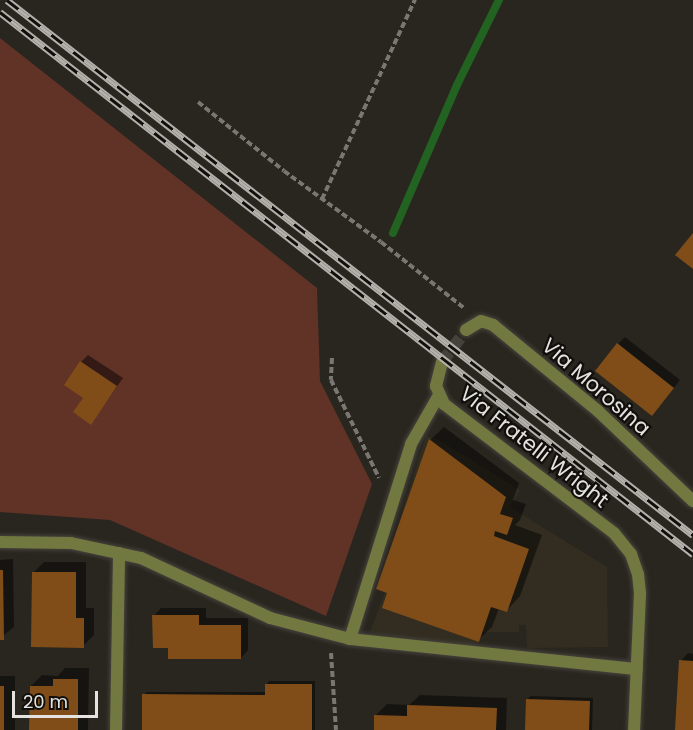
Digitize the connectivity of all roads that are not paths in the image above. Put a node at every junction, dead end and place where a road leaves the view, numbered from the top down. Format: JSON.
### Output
{"nodes":[{"id":1,"x":471,"y":326,"type":"road end"},
{"id":2,"x":442,"y":362,"type":"tunnel mouth"},
{"id":3,"x":439,"y":395,"type":"junction"},
{"id":4,"x":693,"y":501,"type":"edge"},
{"id":5,"x":0,"y":542,"type":"edge"},
{"id":6,"x":118,"y":553,"type":"junction"},
{"id":7,"x":350,"y":639,"type":"junction"},
{"id":8,"x":636,"y":669,"type":"junction"},
{"id":9,"x":116,"y":730,"type":"edge"},
{"id":10,"x":634,"y":730,"type":"edge"}],
"edges":[{"from":1,"to":4,"type":"street","name":"Via Morosina"},
{"from":2,"to":3,"type":"street"},
{"from":3,"to":7,"type":"street","name":"Via Fratelli Wright"},
{"from":3,"to":8,"type":"street","name":"Via Fratelli Wright"},
{"from":5,"to":6,"type":"street"},
{"from":6,"to":7,"type":"street"},
{"from":6,"to":9,"type":"street"},
{"from":7,"to":8,"type":"street"},
{"from":8,"to":10,"type":"street","name":"Via Fratelli Wright"}]}
